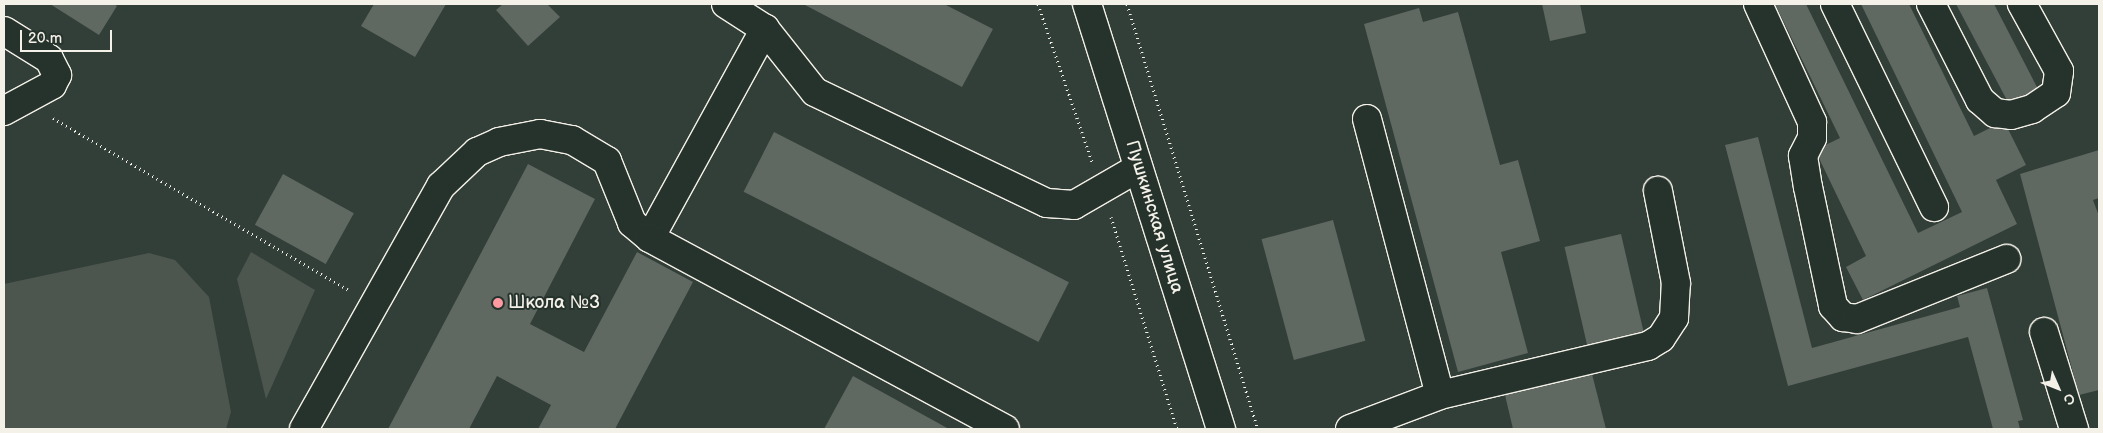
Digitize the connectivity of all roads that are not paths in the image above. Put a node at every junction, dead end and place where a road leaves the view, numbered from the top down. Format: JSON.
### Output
{"nodes":[{"id":1,"x":726,"y":4,"type":"edge"},
{"id":2,"x":1087,"y":4,"type":"edge"},
{"id":3,"x":1758,"y":4,"type":"edge"},
{"id":4,"x":1835,"y":4,"type":"edge"},
{"id":5,"x":1931,"y":4,"type":"edge"},
{"id":6,"x":2022,"y":4,"type":"edge"},
{"id":7,"x":764,"y":29,"type":"junction"},
{"id":8,"x":4,"y":31,"type":"edge"},
{"id":9,"x":15,"y":106,"type":"edge"},
{"id":10,"x":1367,"y":119,"type":"dead end"},
{"id":11,"x":1138,"y":168,"type":"junction"},
{"id":12,"x":1658,"y":191,"type":"dead end"},
{"id":13,"x":1934,"y":207,"type":"dead end"},
{"id":14,"x":650,"y":238,"type":"junction"},
{"id":15,"x":2006,"y":259,"type":"dead end"},
{"id":16,"x":2044,"y":332,"type":"dead end"},
{"id":17,"x":1440,"y":395,"type":"junction"},
{"id":18,"x":1396,"y":421,"type":"edge"},
{"id":19,"x":304,"y":429,"type":"edge"},
{"id":20,"x":1005,"y":429,"type":"edge"},
{"id":21,"x":1221,"y":429,"type":"edge"},
{"id":22,"x":1350,"y":429,"type":"edge"},
{"id":23,"x":2074,"y":429,"type":"edge"}],
"edges":[{"from":1,"to":7,"type":"main road"},
{"from":2,"to":11,"type":"main road","name":"Пушкинская улица"},
{"from":3,"to":15,"type":"main road"},
{"from":4,"to":13,"type":"main road"},
{"from":5,"to":6,"type":"main road"},
{"from":7,"to":11,"type":"main road"},
{"from":7,"to":14,"type":"main road"},
{"from":8,"to":9,"type":"main road"},
{"from":10,"to":17,"type":"main road"},
{"from":11,"to":21,"type":"main road","name":"Пушкинская улица"},
{"from":12,"to":17,"type":"main road"},
{"from":14,"to":19,"type":"main road"},
{"from":14,"to":20,"type":"main road"},
{"from":16,"to":23,"type":"main road"},
{"from":17,"to":18,"type":"main road"},
{"from":18,"to":22,"type":"main road"}]}
